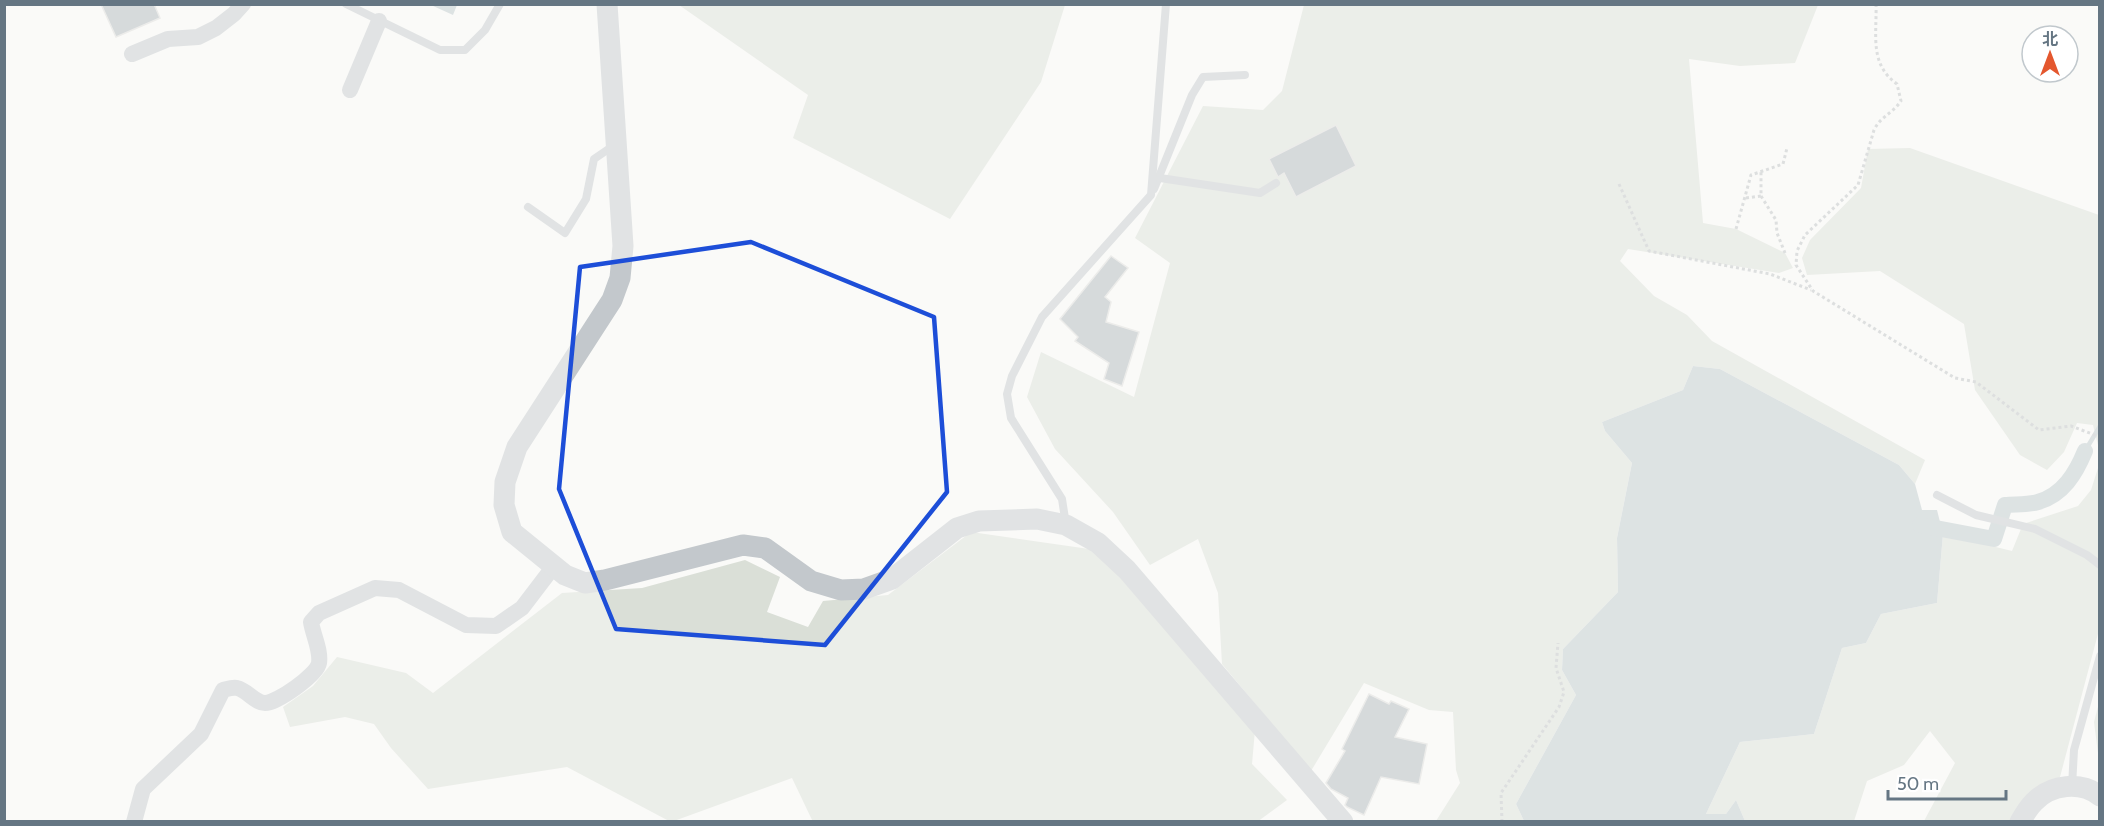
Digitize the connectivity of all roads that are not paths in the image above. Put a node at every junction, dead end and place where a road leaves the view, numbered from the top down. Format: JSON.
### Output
{"nodes":[{"id":1,"x":243,"y":4,"type":"edge"},
{"id":2,"x":346,"y":4,"type":"edge"},
{"id":3,"x":501,"y":4,"type":"edge"},
{"id":4,"x":607,"y":4,"type":"edge"},
{"id":5,"x":1166,"y":4,"type":"edge"},
{"id":6,"x":379,"y":21,"type":"junction"},
{"id":7,"x":132,"y":54,"type":"dead end"},
{"id":8,"x":1245,"y":75,"type":"dead end"},
{"id":9,"x":350,"y":90,"type":"dead end"},
{"id":10,"x":616,"y":144,"type":"junction"},
{"id":11,"x":1160,"y":178,"type":"junction"},
{"id":12,"x":1276,"y":183,"type":"dead end"},
{"id":13,"x":1151,"y":195,"type":"junction"},
{"id":14,"x":528,"y":207,"type":"dead end"},
{"id":15,"x":1937,"y":495,"type":"dead end"},
{"id":16,"x":1066,"y":525,"type":"junction"},
{"id":17,"x":2100,"y":565,"type":"edge"},
{"id":18,"x":554,"y":566,"type":"junction"},
{"id":19,"x":2100,"y":656,"type":"edge"},
{"id":20,"x":2072,"y":786,"type":"junction"},
{"id":21,"x":2100,"y":796,"type":"edge"},
{"id":22,"x":134,"y":822,"type":"edge"},
{"id":23,"x":1343,"y":822,"type":"edge"},
{"id":24,"x":2020,"y":822,"type":"edge"}],
"edges":[{"from":1,"to":7,"type":"street"},
{"from":2,"to":6,"type":"lane"},
{"from":3,"to":6,"type":"lane"},
{"from":4,"to":10,"type":"street"},
{"from":5,"to":13,"type":"lane"},
{"from":6,"to":9,"type":"street"},
{"from":8,"to":11,"type":"lane"},
{"from":10,"to":14,"type":"lane"},
{"from":10,"to":18,"type":"street"},
{"from":11,"to":12,"type":"lane"},
{"from":11,"to":13,"type":"lane"},
{"from":13,"to":16,"type":"lane"},
{"from":15,"to":17,"type":"lane"},
{"from":16,"to":18,"type":"street"},
{"from":16,"to":23,"type":"street"},
{"from":18,"to":22,"type":"street"},
{"from":19,"to":20,"type":"lane"},
{"from":20,"to":21,"type":"street"},
{"from":20,"to":24,"type":"street"}]}
